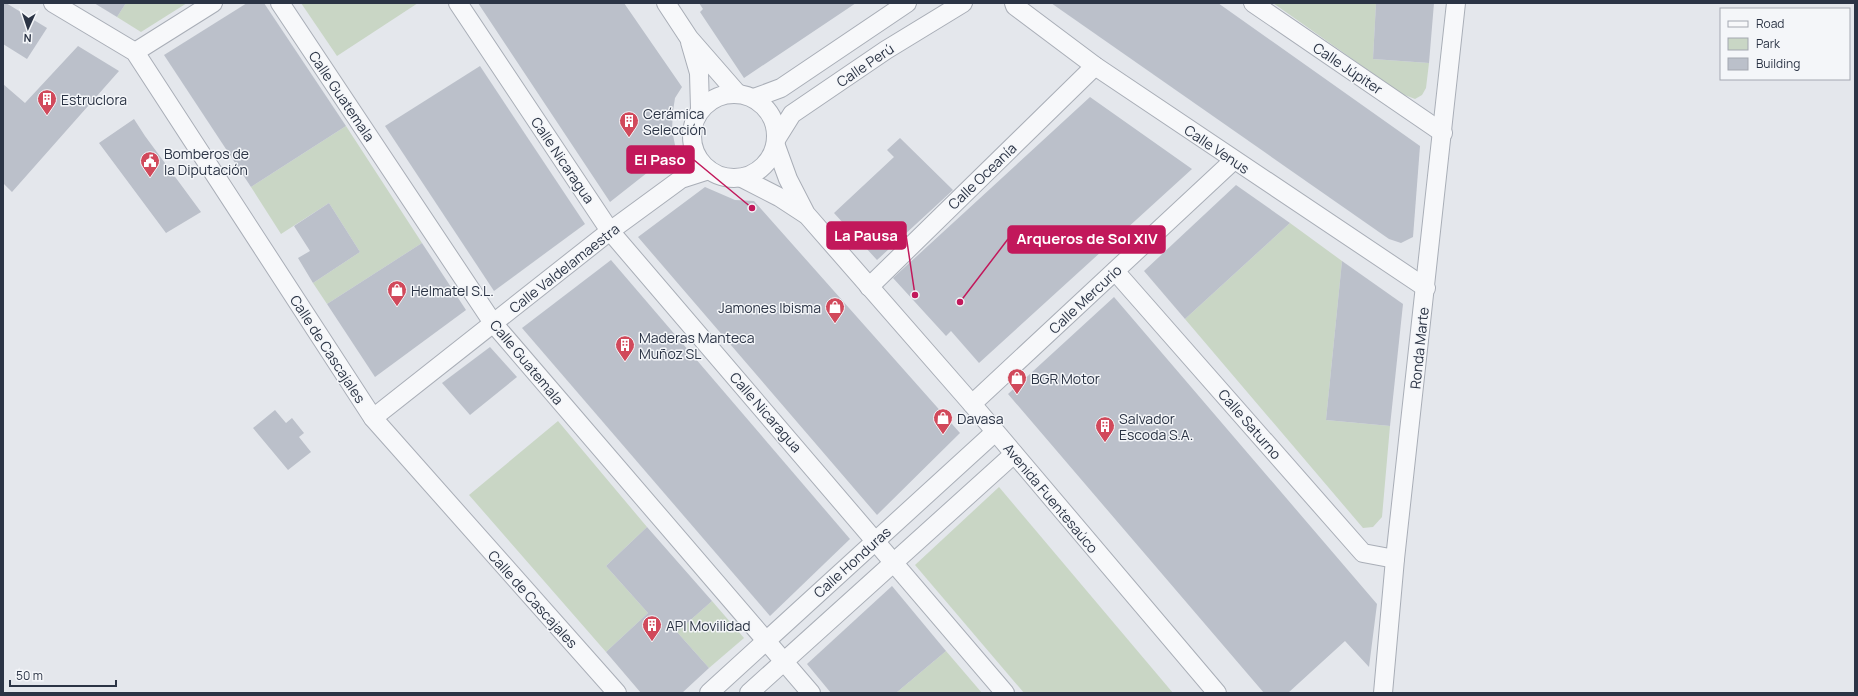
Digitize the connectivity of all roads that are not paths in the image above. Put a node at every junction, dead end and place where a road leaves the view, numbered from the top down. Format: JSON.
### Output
{"nodes":[{"id":1,"x":53,"y":3,"type":"edge"},
{"id":2,"x":213,"y":3,"type":"edge"},
{"id":3,"x":280,"y":3,"type":"edge"},
{"id":4,"x":458,"y":3,"type":"edge"},
{"id":5,"x":666,"y":3,"type":"edge"},
{"id":6,"x":907,"y":3,"type":"edge"},
{"id":7,"x":963,"y":3,"type":"edge"},
{"id":8,"x":1014,"y":3,"type":"edge"},
{"id":9,"x":1252,"y":3,"type":"edge"},
{"id":10,"x":1456,"y":3,"type":"edge"},
{"id":11,"x":689,"y":38,"type":"junction"},
{"id":12,"x":135,"y":52,"type":"junction"},
{"id":13,"x":1095,"y":66,"type":"junction"},
{"id":14,"x":745,"y":95,"type":"junction"},
{"id":15,"x":700,"y":110,"type":"junction"},
{"id":16,"x":1443,"y":133,"type":"junction"},
{"id":17,"x":776,"y":142,"type":"junction"},
{"id":18,"x":694,"y":150,"type":"junction"},
{"id":19,"x":1234,"y":160,"type":"junction"},
{"id":20,"x":709,"y":170,"type":"junction"},
{"id":21,"x":742,"y":178,"type":"junction"},
{"id":22,"x":681,"y":179,"type":"junction"},
{"id":23,"x":806,"y":214,"type":"junction"},
{"id":24,"x":610,"y":231,"type":"junction"},
{"id":25,"x":1115,"y":271,"type":"junction"},
{"id":26,"x":869,"y":286,"type":"junction"},
{"id":27,"x":1426,"y":288,"type":"junction"},
{"id":28,"x":493,"y":323,"type":"junction"},
{"id":29,"x":972,"y":404,"type":"junction"},
{"id":30,"x":373,"y":418,"type":"junction"},
{"id":31,"x":995,"y":432,"type":"junction"},
{"id":32,"x":1014,"y":454,"type":"junction"},
{"id":33,"x":876,"y":540,"type":"junction"},
{"id":34,"x":1395,"y":559,"type":"junction"},
{"id":35,"x":894,"y":562,"type":"junction"},
{"id":36,"x":766,"y":641,"type":"junction"},
{"id":37,"x":784,"y":662,"type":"junction"},
{"id":38,"x":616,"y":693,"type":"edge"},
{"id":39,"x":709,"y":693,"type":"edge"},
{"id":40,"x":749,"y":693,"type":"edge"},
{"id":41,"x":811,"y":693,"type":"edge"},
{"id":42,"x":1005,"y":693,"type":"edge"},
{"id":43,"x":1217,"y":693,"type":"edge"},
{"id":44,"x":1383,"y":693,"type":"edge"}],
"edges":[{"from":1,"to":12,"type":"street","name":"Calle de Cascajales"},
{"from":2,"to":12,"type":"street"},
{"from":3,"to":28,"type":"street","name":"Calle Guatemala"},
{"from":4,"to":24,"type":"street","name":"Calle Nicaragua"},
{"from":5,"to":11,"type":"street"},
{"from":6,"to":14,"type":"street","name":"Calle Perú"},
{"from":7,"to":17,"type":"street","name":"Calle Perú"},
{"from":8,"to":13,"type":"street","name":"Calle Venus"},
{"from":9,"to":16,"type":"street","name":"Calle Júpiter"},
{"from":10,"to":16,"type":"street","name":"Ronda Marte"},
{"from":11,"to":14,"type":"street"},
{"from":11,"to":15,"type":"street"},
{"from":12,"to":30,"type":"street","name":"Calle de Cascajales"},
{"from":13,"to":19,"type":"street","name":"Calle Venus"},
{"from":13,"to":26,"type":"street","name":"Calle Oceanía"},
{"from":14,"to":15,"type":"street"},
{"from":14,"to":17,"type":"street"},
{"from":15,"to":18,"type":"street"},
{"from":16,"to":27,"type":"street","name":"Ronda Marte"},
{"from":17,"to":21,"type":"street"},
{"from":17,"to":23,"type":"street","name":"Avenida Fuentesaúco"},
{"from":18,"to":20,"type":"street"},
{"from":18,"to":22,"type":"street","name":"Calle Valdelamaestra"},
{"from":19,"to":25,"type":"street","name":"Calle Mercurio"},
{"from":19,"to":27,"type":"street","name":"Calle Venus"},
{"from":20,"to":21,"type":"street"},
{"from":20,"to":22,"type":"street","name":"Calle Valdelamaestra"},
{"from":21,"to":23,"type":"street","name":"Avenida Fuentesaúco"},
{"from":22,"to":24,"type":"street","name":"Calle Valdelamaestra"},
{"from":23,"to":26,"type":"street","name":"Avenida Fuentesaúco"},
{"from":24,"to":28,"type":"street","name":"Calle Valdelamaestra"},
{"from":24,"to":33,"type":"street","name":"Calle Nicaragua"},
{"from":25,"to":29,"type":"street","name":"Calle Mercurio"},
{"from":25,"to":34,"type":"street","name":"Calle Saturno"},
{"from":26,"to":29,"type":"street","name":"Avenida Fuentesaúco"},
{"from":27,"to":34,"type":"street","name":"Ronda Marte"},
{"from":28,"to":30,"type":"street","name":"Calle Valdelamaestra"},
{"from":28,"to":36,"type":"street","name":"Calle Guatemala"},
{"from":29,"to":31,"type":"street","name":"Avenida Fuentesaúco"},
{"from":30,"to":38,"type":"street","name":"Calle de Cascajales"},
{"from":31,"to":32,"type":"street","name":"Avenida Fuentesaúco"},
{"from":31,"to":33,"type":"street","name":"Calle Honduras"},
{"from":32,"to":35,"type":"street","name":"Calle Honduras"},
{"from":32,"to":43,"type":"street","name":"Avenida Fuentesaúco"},
{"from":33,"to":35,"type":"street","name":"Calle Nicaragua"},
{"from":33,"to":36,"type":"street","name":"Calle Honduras"},
{"from":34,"to":44,"type":"street","name":"Ronda Marte"},
{"from":35,"to":37,"type":"street","name":"Calle Honduras"},
{"from":35,"to":42,"type":"street","name":"Calle Nicaragua"},
{"from":36,"to":37,"type":"street","name":"Calle Guatemala"},
{"from":36,"to":39,"type":"street","name":"Calle Honduras"},
{"from":37,"to":40,"type":"street","name":"Calle Honduras"},
{"from":37,"to":41,"type":"street","name":"Calle Guatemala"}]}
